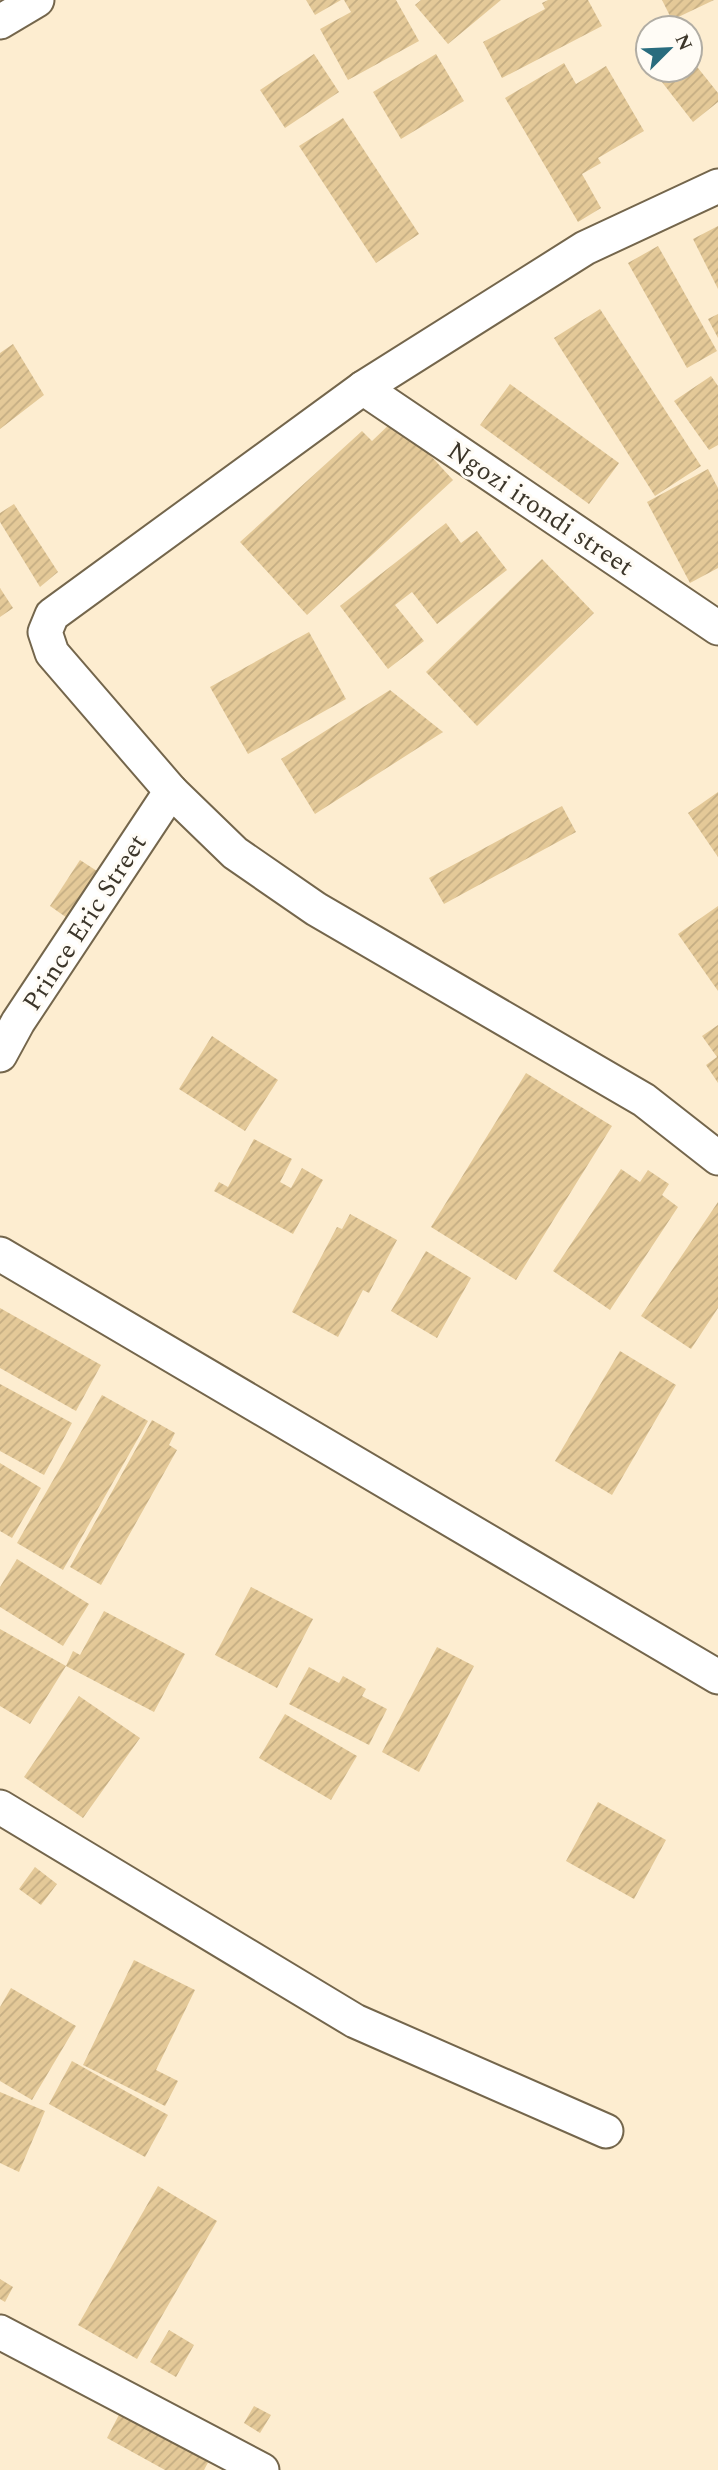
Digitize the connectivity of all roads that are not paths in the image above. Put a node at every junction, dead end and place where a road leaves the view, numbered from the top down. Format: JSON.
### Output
{"nodes":[{"id":1,"x":37,"y":0,"type":"edge"},
{"id":2,"x":0,"y":22,"type":"edge"},
{"id":3,"x":718,"y":186,"type":"edge"},
{"id":4,"x":363,"y":388,"type":"junction"},
{"id":5,"x":718,"y":628,"type":"edge"},
{"id":6,"x":170,"y":791,"type":"junction"},
{"id":7,"x":0,"y":1055,"type":"edge"},
{"id":8,"x":718,"y":1158,"type":"edge"},
{"id":9,"x":0,"y":1254,"type":"edge"},
{"id":10,"x":718,"y":1677,"type":"edge"},
{"id":11,"x":0,"y":1807,"type":"edge"},
{"id":12,"x":606,"y":2131,"type":"dead end"},
{"id":13,"x":0,"y":2332,"type":"edge"},
{"id":14,"x":262,"y":2470,"type":"edge"}],
"edges":[{"from":1,"to":2,"type":"street"},
{"from":3,"to":4,"type":"street"},
{"from":4,"to":5,"type":"street","name":"Ngozi irondi street"},
{"from":4,"to":6,"type":"street"},
{"from":6,"to":7,"type":"street","name":"Prince Eric Street"},
{"from":6,"to":8,"type":"street"},
{"from":9,"to":10,"type":"street"},
{"from":11,"to":12,"type":"street"},
{"from":13,"to":14,"type":"street"}]}
